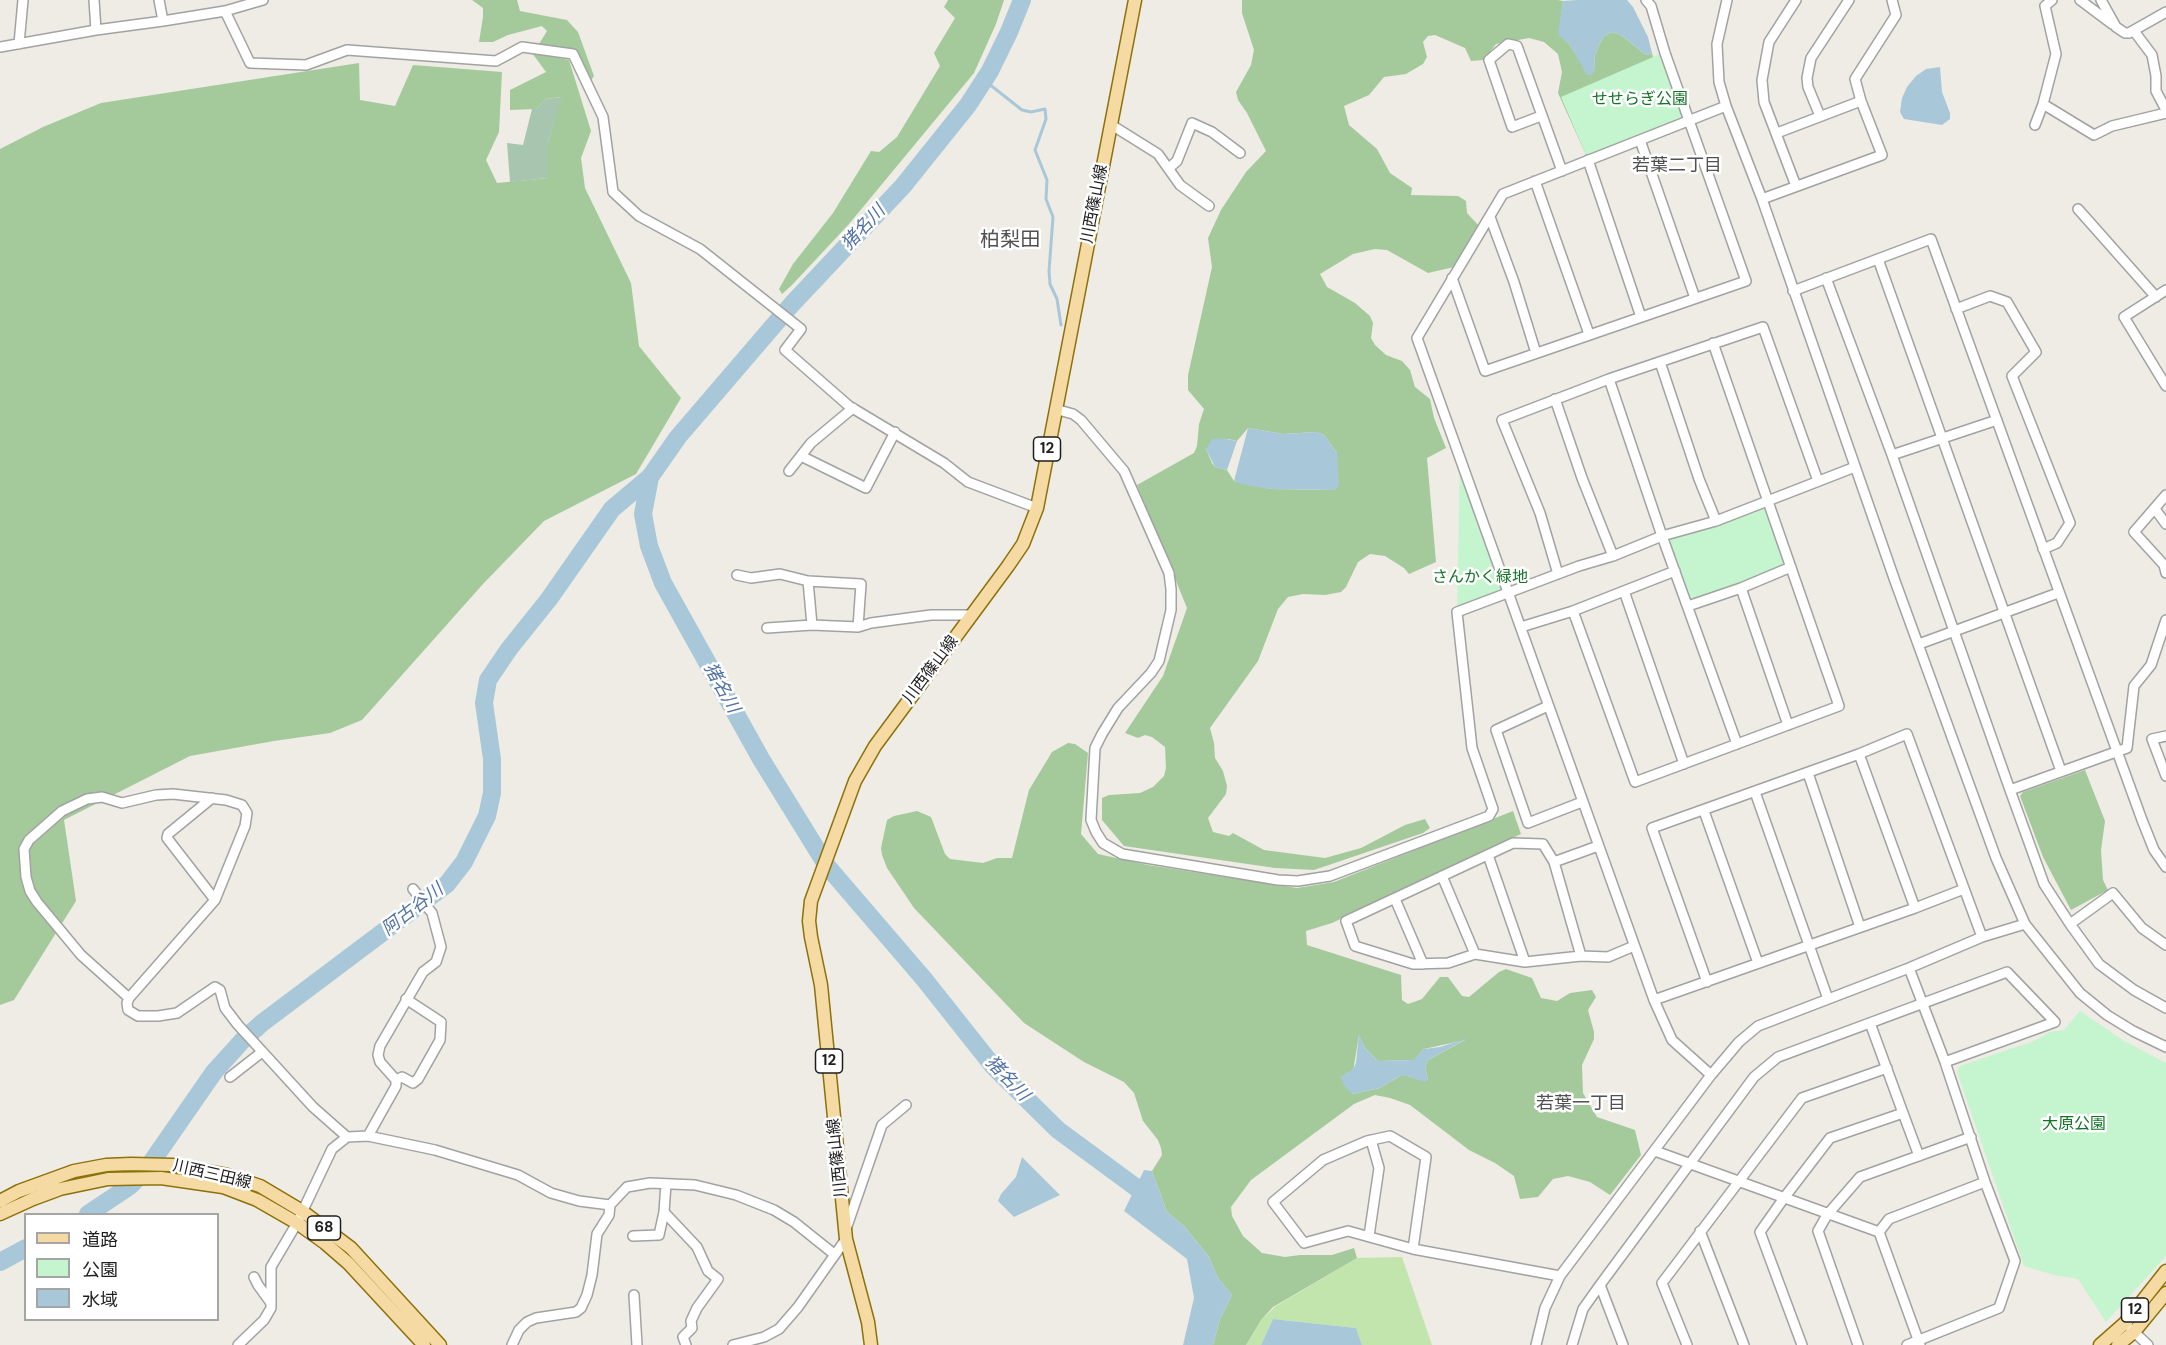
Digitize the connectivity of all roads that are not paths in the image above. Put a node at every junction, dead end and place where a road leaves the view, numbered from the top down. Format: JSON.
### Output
{"nodes":[{"id":1,"x":23,"y":0,"type":"edge"},
{"id":2,"x":94,"y":0,"type":"edge"},
{"id":3,"x":159,"y":0,"type":"edge"},
{"id":4,"x":263,"y":0,"type":"edge"},
{"id":5,"x":1135,"y":0,"type":"edge"},
{"id":6,"x":1646,"y":0,"type":"edge"},
{"id":7,"x":1727,"y":0,"type":"edge"},
{"id":8,"x":1796,"y":0,"type":"edge"},
{"id":9,"x":1849,"y":0,"type":"edge"},
{"id":10,"x":1892,"y":0,"type":"edge"},
{"id":11,"x":2052,"y":0,"type":"edge"},
{"id":12,"x":2080,"y":0,"type":"edge"},
{"id":13,"x":2101,"y":0,"type":"edge"},
{"id":14,"x":225,"y":10,"type":"junction"},
{"id":15,"x":2166,"y":12,"type":"edge"},
{"id":16,"x":163,"y":21,"type":"junction"},
{"id":17,"x":2116,"y":27,"type":"junction"},
{"id":18,"x":96,"y":30,"type":"junction"},
{"id":19,"x":2134,"y":31,"type":"junction"},
{"id":20,"x":19,"y":44,"type":"junction"},
{"id":21,"x":0,"y":47,"type":"edge"},
{"id":22,"x":1861,"y":101,"type":"junction"},
{"id":23,"x":2043,"y":104,"type":"junction"},
{"id":24,"x":1726,"y":106,"type":"junction"},
{"id":25,"x":2166,"y":111,"type":"edge"},
{"id":26,"x":1541,"y":116,"type":"junction"},
{"id":27,"x":1820,"y":116,"type":"junction"},
{"id":28,"x":1689,"y":120,"type":"junction"},
{"id":29,"x":1110,"y":124,"type":"junction"},
{"id":30,"x":2035,"y":125,"type":"dead end"},
{"id":31,"x":1777,"y":133,"type":"junction"},
{"id":32,"x":1640,"y":140,"type":"junction"},
{"id":33,"x":1240,"y":153,"type":"dead end"},
{"id":34,"x":1588,"y":160,"type":"junction"},
{"id":35,"x":1169,"y":168,"type":"junction"},
{"id":36,"x":1562,"y":171,"type":"junction"},
{"id":37,"x":1535,"y":181,"type":"junction"},
{"id":38,"x":1796,"y":186,"type":"junction"},
{"id":39,"x":1762,"y":200,"type":"junction"},
{"id":40,"x":1209,"y":206,"type":"dead end"},
{"id":41,"x":2078,"y":209,"type":"dead end"},
{"id":42,"x":1490,"y":216,"type":"junction"},
{"id":43,"x":1878,"y":259,"type":"junction"},
{"id":44,"x":1452,"y":278,"type":"junction"},
{"id":45,"x":1826,"y":278,"type":"junction"},
{"id":46,"x":2166,"y":290,"type":"edge"},
{"id":47,"x":1793,"y":291,"type":"junction"},
{"id":48,"x":2156,"y":297,"type":"junction"},
{"id":49,"x":1695,"y":298,"type":"junction"},
{"id":50,"x":1956,"y":309,"type":"junction"},
{"id":51,"x":1641,"y":316,"type":"junction"},
{"id":52,"x":1589,"y":334,"type":"junction"},
{"id":53,"x":1713,"y":344,"type":"junction"},
{"id":54,"x":1536,"y":353,"type":"junction"},
{"id":55,"x":1660,"y":362,"type":"junction"},
{"id":56,"x":1609,"y":379,"type":"junction"},
{"id":57,"x":2165,"y":382,"type":"edge"},
{"id":58,"x":1555,"y":399,"type":"junction"},
{"id":59,"x":853,"y":408,"type":"junction"},
{"id":60,"x":1055,"y":409,"type":"junction"},
{"id":61,"x":1997,"y":420,"type":"junction"},
{"id":62,"x":895,"y":432,"type":"junction"},
{"id":63,"x":1941,"y":438,"type":"junction"},
{"id":64,"x":1892,"y":454,"type":"junction"},
{"id":65,"x":801,"y":456,"type":"junction"},
{"id":66,"x":1855,"y":467,"type":"junction"},
{"id":67,"x":789,"y":471,"type":"dead end"},
{"id":68,"x":1818,"y":481,"type":"junction"},
{"id":69,"x":2166,"y":495,"type":"edge"},
{"id":70,"x":1768,"y":501,"type":"junction"},
{"id":71,"x":1037,"y":508,"type":"junction"},
{"id":72,"x":2155,"y":509,"type":"junction"},
{"id":73,"x":1716,"y":521,"type":"junction"},
{"id":74,"x":2166,"y":524,"type":"edge"},
{"id":75,"x":1662,"y":537,"type":"junction"},
{"id":76,"x":2043,"y":549,"type":"junction"},
{"id":77,"x":1613,"y":556,"type":"junction"},
{"id":78,"x":1791,"y":567,"type":"junction"},
{"id":79,"x":1675,"y":571,"type":"junction"},
{"id":80,"x":2166,"y":573,"type":"edge"},
{"id":81,"x":1558,"y":574,"type":"junction"},
{"id":82,"x":737,"y":575,"type":"dead end"},
{"id":83,"x":808,"y":581,"type":"junction"},
{"id":84,"x":1741,"y":588,"type":"junction"},
{"id":85,"x":1624,"y":591,"type":"junction"},
{"id":86,"x":1508,"y":592,"type":"junction"},
{"id":87,"x":2058,"y":593,"type":"junction"},
{"id":88,"x":1688,"y":606,"type":"junction"},
{"id":89,"x":1573,"y":611,"type":"junction"},
{"id":90,"x":2005,"y":612,"type":"junction"},
{"id":91,"x":972,"y":615,"type":"junction"},
{"id":92,"x":2166,"y":620,"type":"edge"},
{"id":93,"x":812,"y":625,"type":"junction"},
{"id":94,"x":858,"y":627,"type":"junction"},
{"id":95,"x":1521,"y":627,"type":"junction"},
{"id":96,"x":767,"y":628,"type":"dead end"},
{"id":97,"x":1954,"y":631,"type":"junction"},
{"id":98,"x":1919,"y":644,"type":"junction"},
{"id":99,"x":1548,"y":706,"type":"junction"},
{"id":100,"x":1788,"y":725,"type":"junction"},
{"id":101,"x":2166,"y":736,"type":"edge"},
{"id":102,"x":1737,"y":744,"type":"junction"},
{"id":103,"x":2117,"y":752,"type":"junction"},
{"id":104,"x":1859,"y":754,"type":"junction"},
{"id":105,"x":1684,"y":764,"type":"junction"},
{"id":106,"x":2061,"y":771,"type":"junction"},
{"id":107,"x":1808,"y":773,"type":"junction"},
{"id":108,"x":2166,"y":776,"type":"edge"},
{"id":109,"x":2010,"y":790,"type":"junction"},
{"id":110,"x":1755,"y":792,"type":"junction"},
{"id":111,"x":212,"y":798,"type":"junction"},
{"id":112,"x":1582,"y":801,"type":"junction"},
{"id":113,"x":1704,"y":811,"type":"junction"},
{"id":114,"x":1598,"y":846,"type":"junction"},
{"id":115,"x":1488,"y":855,"type":"junction"},
{"id":116,"x":1554,"y":862,"type":"junction"},
{"id":117,"x":2166,"y":867,"type":"edge"},
{"id":118,"x":1442,"y":876,"type":"junction"},
{"id":119,"x":413,"y":889,"type":"dead end"},
{"id":120,"x":1964,"y":889,"type":"junction"},
{"id":121,"x":1395,"y":899,"type":"junction"},
{"id":122,"x":215,"y":900,"type":"junction"},
{"id":123,"x":1915,"y":908,"type":"junction"},
{"id":124,"x":2025,"y":924,"type":"junction"},
{"id":125,"x":2070,"y":924,"type":"junction"},
{"id":126,"x":1860,"y":927,"type":"junction"},
{"id":127,"x":1982,"y":937,"type":"junction"},
{"id":128,"x":1810,"y":945,"type":"junction"},
{"id":129,"x":2166,"y":945,"type":"edge"},
{"id":130,"x":1634,"y":946,"type":"junction"},
{"id":131,"x":1475,"y":954,"type":"junction"},
{"id":132,"x":1581,"y":956,"type":"junction"},
{"id":133,"x":1525,"y":962,"type":"junction"},
{"id":134,"x":1758,"y":963,"type":"junction"},
{"id":135,"x":1422,"y":964,"type":"junction"},
{"id":136,"x":1910,"y":968,"type":"junction"},
{"id":137,"x":1707,"y":982,"type":"junction"},
{"id":138,"x":129,"y":998,"type":"junction"},
{"id":139,"x":406,"y":999,"type":"junction"},
{"id":140,"x":1828,"y":999,"type":"junction"},
{"id":141,"x":1654,"y":1000,"type":"junction"},
{"id":142,"x":1923,"y":1002,"type":"junction"},
{"id":143,"x":2166,"y":1008,"type":"edge"},
{"id":144,"x":1870,"y":1023,"type":"junction"},
{"id":145,"x":2166,"y":1047,"type":"edge"},
{"id":146,"x":260,"y":1049,"type":"junction"},
{"id":147,"x":1946,"y":1062,"type":"junction"},
{"id":148,"x":1887,"y":1068,"type":"junction"},
{"id":149,"x":1711,"y":1075,"type":"junction"},
{"id":150,"x":230,"y":1077,"type":"dead end"},
{"id":151,"x":396,"y":1080,"type":"junction"},
{"id":152,"x":906,"y":1105,"type":"dead end"},
{"id":153,"x":1903,"y":1113,"type":"junction"},
{"id":154,"x":368,"y":1136,"type":"junction"},
{"id":155,"x":347,"y":1137,"type":"junction"},
{"id":156,"x":1971,"y":1137,"type":"junction"},
{"id":157,"x":1371,"y":1140,"type":"junction"},
{"id":158,"x":1656,"y":1151,"type":"junction"},
{"id":159,"x":1918,"y":1156,"type":"junction"},
{"id":160,"x":1690,"y":1163,"type":"junction"},
{"id":161,"x":1737,"y":1182,"type":"junction"},
{"id":162,"x":1985,"y":1182,"type":"junction"},
{"id":163,"x":666,"y":1184,"type":"junction"},
{"id":164,"x":1784,"y":1198,"type":"junction"},
{"id":165,"x":0,"y":1201,"type":"edge"},
{"id":166,"x":610,"y":1205,"type":"junction"},
{"id":167,"x":664,"y":1212,"type":"junction"},
{"id":168,"x":0,"y":1214,"type":"edge"},
{"id":169,"x":1827,"y":1215,"type":"junction"},
{"id":170,"x":299,"y":1217,"type":"junction"},
{"id":171,"x":1700,"y":1231,"type":"junction"},
{"id":172,"x":1879,"y":1232,"type":"junction"},
{"id":173,"x":846,"y":1235,"type":"junction"},
{"id":174,"x":633,"y":1236,"type":"dead end"},
{"id":175,"x":1369,"y":1236,"type":"junction"},
{"id":176,"x":1413,"y":1249,"type":"junction"},
{"id":177,"x":834,"y":1254,"type":"junction"},
{"id":178,"x":2166,"y":1271,"type":"edge"},
{"id":179,"x":1560,"y":1276,"type":"junction"},
{"id":180,"x":254,"y":1277,"type":"dead end"},
{"id":181,"x":1600,"y":1285,"type":"junction"},
{"id":182,"x":2166,"y":1293,"type":"edge"},
{"id":183,"x":634,"y":1294,"type":"dead end"},
{"id":184,"x":271,"y":1303,"type":"junction"},
{"id":185,"x":2129,"y":1327,"type":"junction"},
{"id":186,"x":753,"y":1342,"type":"edge"},
{"id":187,"x":1919,"y":1343,"type":"edge"},
{"id":188,"x":238,"y":1345,"type":"edge"},
{"id":189,"x":424,"y":1345,"type":"edge"},
{"id":190,"x":440,"y":1345,"type":"edge"},
{"id":191,"x":512,"y":1345,"type":"edge"},
{"id":192,"x":637,"y":1345,"type":"edge"},
{"id":193,"x":686,"y":1345,"type":"edge"},
{"id":194,"x":733,"y":1345,"type":"edge"},
{"id":195,"x":870,"y":1345,"type":"edge"},
{"id":196,"x":1536,"y":1345,"type":"edge"},
{"id":197,"x":1572,"y":1345,"type":"edge"},
{"id":198,"x":1623,"y":1345,"type":"edge"},
{"id":199,"x":1687,"y":1345,"type":"edge"},
{"id":200,"x":1744,"y":1345,"type":"edge"},
{"id":201,"x":1802,"y":1345,"type":"edge"},
{"id":202,"x":1858,"y":1345,"type":"edge"},
{"id":203,"x":1907,"y":1345,"type":"edge"},
{"id":204,"x":2100,"y":1345,"type":"edge"},
{"id":205,"x":2118,"y":1345,"type":"edge"},
{"id":206,"x":2148,"y":1345,"type":"edge"}],
"edges":[{"from":1,"to":20,"type":"street"},
{"from":2,"to":18,"type":"street"},
{"from":3,"to":16,"type":"street"},
{"from":4,"to":14,"type":"street"},
{"from":5,"to":29,"type":"main road","name":"川西篠山線","number":"12"},
{"from":6,"to":28,"type":"street"},
{"from":7,"to":24,"type":"street"},
{"from":8,"to":31,"type":"street"},
{"from":9,"to":27,"type":"street"},
{"from":10,"to":22,"type":"street"},
{"from":11,"to":23,"type":"street"},
{"from":12,"to":17,"type":"street"},
{"from":13,"to":17,"type":"street"},
{"from":14,"to":16,"type":"street"},
{"from":14,"to":59,"type":"street"},
{"from":15,"to":19,"type":"street"},
{"from":16,"to":18,"type":"street"},
{"from":17,"to":19,"type":"street"},
{"from":18,"to":20,"type":"street"},
{"from":19,"to":25,"type":"street"},
{"from":20,"to":21,"type":"street"},
{"from":22,"to":27,"type":"street"},
{"from":22,"to":38,"type":"street"},
{"from":23,"to":25,"type":"street"},
{"from":23,"to":30,"type":"street"},
{"from":24,"to":28,"type":"street"},
{"from":24,"to":39,"type":"street"},
{"from":26,"to":26,"type":"street"},
{"from":26,"to":36,"type":"street"},
{"from":27,"to":31,"type":"street"},
{"from":28,"to":32,"type":"street"},
{"from":28,"to":49,"type":"street"},
{"from":29,"to":35,"type":"street"},
{"from":29,"to":60,"type":"main road","name":"川西篠山線","number":"12"},
{"from":31,"to":38,"type":"street"},
{"from":32,"to":34,"type":"street"},
{"from":32,"to":49,"type":"street"},
{"from":33,"to":35,"type":"street"},
{"from":34,"to":36,"type":"street"},
{"from":34,"to":51,"type":"street"},
{"from":35,"to":40,"type":"street"},
{"from":36,"to":37,"type":"street"},
{"from":37,"to":42,"type":"street"},
{"from":37,"to":52,"type":"street"},
{"from":38,"to":39,"type":"street"},
{"from":39,"to":47,"type":"street"},
{"from":41,"to":48,"type":"street"},
{"from":42,"to":44,"type":"street"},
{"from":42,"to":54,"type":"street"},
{"from":43,"to":45,"type":"street"},
{"from":43,"to":50,"type":"street"},
{"from":43,"to":63,"type":"street"},
{"from":44,"to":54,"type":"street"},
{"from":44,"to":86,"type":"street"},
{"from":45,"to":47,"type":"street"},
{"from":45,"to":64,"type":"street"},
{"from":46,"to":48,"type":"street"},
{"from":47,"to":66,"type":"street"},
{"from":48,"to":57,"type":"street"},
{"from":49,"to":51,"type":"street"},
{"from":50,"to":61,"type":"street"},
{"from":50,"to":76,"type":"street"},
{"from":51,"to":52,"type":"street"},
{"from":52,"to":54,"type":"street"},
{"from":53,"to":55,"type":"street"},
{"from":53,"to":68,"type":"street"},
{"from":53,"to":70,"type":"street"},
{"from":55,"to":56,"type":"street"},
{"from":55,"to":73,"type":"street"},
{"from":56,"to":58,"type":"street"},
{"from":56,"to":75,"type":"street"},
{"from":58,"to":77,"type":"street"},
{"from":58,"to":81,"type":"street"},
{"from":59,"to":62,"type":"street"},
{"from":59,"to":65,"type":"street"},
{"from":60,"to":71,"type":"main road","name":"川西篠山線","number":"12"},
{"from":60,"to":86,"type":"street"},
{"from":61,"to":63,"type":"street"},
{"from":61,"to":76,"type":"street"},
{"from":62,"to":65,"type":"street"},
{"from":62,"to":71,"type":"street"},
{"from":63,"to":64,"type":"street"},
{"from":63,"to":90,"type":"street"},
{"from":64,"to":97,"type":"street"},
{"from":65,"to":67,"type":"street"},
{"from":66,"to":68,"type":"street"},
{"from":66,"to":98,"type":"street"},
{"from":68,"to":70,"type":"street"},
{"from":69,"to":72,"type":"street"},
{"from":70,"to":73,"type":"street"},
{"from":70,"to":78,"type":"street"},
{"from":71,"to":91,"type":"main road","name":"川西篠山線","number":"12"},
{"from":72,"to":74,"type":"street"},
{"from":72,"to":80,"type":"street"},
{"from":73,"to":75,"type":"street"},
{"from":75,"to":77,"type":"street"},
{"from":75,"to":79,"type":"street"},
{"from":76,"to":87,"type":"street"},
{"from":77,"to":81,"type":"street"},
{"from":78,"to":84,"type":"street"},
{"from":78,"to":100,"type":"street"},
{"from":79,"to":85,"type":"street"},
{"from":79,"to":88,"type":"street"},
{"from":81,"to":86,"type":"street"},
{"from":82,"to":83,"type":"street"},
{"from":83,"to":93,"type":"street"},
{"from":83,"to":94,"type":"street"},
{"from":84,"to":88,"type":"street"},
{"from":84,"to":100,"type":"street"},
{"from":85,"to":89,"type":"street"},
{"from":85,"to":105,"type":"street"},
{"from":86,"to":95,"type":"street"},
{"from":87,"to":90,"type":"street"},
{"from":87,"to":103,"type":"street"},
{"from":88,"to":102,"type":"street"},
{"from":89,"to":95,"type":"street"},
{"from":89,"to":105,"type":"street"},
{"from":90,"to":97,"type":"street"},
{"from":90,"to":106,"type":"street"},
{"from":91,"to":94,"type":"street"},
{"from":91,"to":173,"type":"main road","name":"川西篠山線","number":"12"},
{"from":92,"to":103,"type":"street"},
{"from":93,"to":94,"type":"street"},
{"from":93,"to":96,"type":"street"},
{"from":95,"to":99,"type":"street"},
{"from":97,"to":98,"type":"street"},
{"from":97,"to":109,"type":"street"},
{"from":98,"to":124,"type":"street"},
{"from":99,"to":112,"type":"street"},
{"from":99,"to":112,"type":"street"},
{"from":100,"to":102,"type":"street"},
{"from":101,"to":108,"type":"street"},
{"from":102,"to":105,"type":"street"},
{"from":103,"to":106,"type":"street"},
{"from":103,"to":117,"type":"street"},
{"from":104,"to":107,"type":"street"},
{"from":104,"to":120,"type":"street"},
{"from":104,"to":123,"type":"street"},
{"from":106,"to":109,"type":"street"},
{"from":107,"to":110,"type":"street"},
{"from":107,"to":126,"type":"street"},
{"from":109,"to":125,"type":"street"},
{"from":110,"to":113,"type":"street"},
{"from":110,"to":128,"type":"street"},
{"from":111,"to":122,"type":"street"},
{"from":111,"to":122,"type":"street"},
{"from":111,"to":138,"type":"street"},
{"from":112,"to":114,"type":"street"},
{"from":113,"to":134,"type":"street"},
{"from":113,"to":137,"type":"street"},
{"from":114,"to":116,"type":"street"},
{"from":114,"to":130,"type":"street"},
{"from":115,"to":116,"type":"street"},
{"from":115,"to":118,"type":"street"},
{"from":115,"to":133,"type":"street"},
{"from":116,"to":132,"type":"street"},
{"from":118,"to":121,"type":"street"},
{"from":118,"to":131,"type":"street"},
{"from":119,"to":139,"type":"street"},
{"from":120,"to":123,"type":"street"},
{"from":120,"to":127,"type":"street"},
{"from":121,"to":135,"type":"street"},
{"from":121,"to":135,"type":"street"},
{"from":122,"to":138,"type":"street"},
{"from":123,"to":126,"type":"street"},
{"from":124,"to":127,"type":"street"},
{"from":124,"to":145,"type":"street"},
{"from":125,"to":129,"type":"street"},
{"from":125,"to":143,"type":"street"},
{"from":126,"to":128,"type":"street"},
{"from":127,"to":136,"type":"street"},
{"from":128,"to":134,"type":"street"},
{"from":128,"to":140,"type":"street"},
{"from":130,"to":132,"type":"street"},
{"from":130,"to":141,"type":"street"},
{"from":131,"to":133,"type":"street"},
{"from":131,"to":135,"type":"street"},
{"from":132,"to":133,"type":"street"},
{"from":134,"to":137,"type":"street"},
{"from":136,"to":140,"type":"street"},
{"from":136,"to":142,"type":"street"},
{"from":137,"to":141,"type":"street"},
{"from":138,"to":146,"type":"street"},
{"from":139,"to":151,"type":"street"},
{"from":139,"to":151,"type":"street"},
{"from":140,"to":149,"type":"street"},
{"from":141,"to":149,"type":"street"},
{"from":142,"to":144,"type":"street"},
{"from":142,"to":147,"type":"street"},
{"from":142,"to":147,"type":"street"},
{"from":144,"to":148,"type":"street"},
{"from":144,"to":160,"type":"street"},
{"from":146,"to":150,"type":"street"},
{"from":146,"to":155,"type":"street"},
{"from":147,"to":156,"type":"street"},
{"from":148,"to":153,"type":"street"},
{"from":148,"to":161,"type":"street"},
{"from":149,"to":158,"type":"street"},
{"from":151,"to":154,"type":"street"},
{"from":152,"to":173,"type":"street"},
{"from":153,"to":159,"type":"street"},
{"from":153,"to":164,"type":"street"},
{"from":154,"to":155,"type":"street"},
{"from":154,"to":166,"type":"street"},
{"from":155,"to":170,"type":"street"},
{"from":156,"to":159,"type":"street"},
{"from":156,"to":162,"type":"street"},
{"from":157,"to":175,"type":"street"},
{"from":157,"to":175,"type":"street"},
{"from":157,"to":176,"type":"street"},
{"from":158,"to":160,"type":"street"},
{"from":158,"to":179,"type":"street"},
{"from":159,"to":169,"type":"street"},
{"from":160,"to":161,"type":"street"},
{"from":160,"to":181,"type":"street"},
{"from":161,"to":164,"type":"street"},
{"from":161,"to":171,"type":"street"},
{"from":162,"to":172,"type":"street"},
{"from":162,"to":187,"type":"street"},
{"from":163,"to":166,"type":"street"},
{"from":163,"to":167,"type":"street"},
{"from":163,"to":177,"type":"street"},
{"from":164,"to":169,"type":"street"},
{"from":164,"to":201,"type":"street"},
{"from":165,"to":170,"type":"main road","name":"川西三田線","number":"68"},
{"from":166,"to":191,"type":"street"},
{"from":167,"to":174,"type":"street"},
{"from":167,"to":193,"type":"street"},
{"from":168,"to":170,"type":"main road","name":"川西三田線","number":"68"},
{"from":169,"to":172,"type":"street"},
{"from":169,"to":202,"type":"street"},
{"from":170,"to":184,"type":"street"},
{"from":170,"to":189,"type":"main road","name":"川西三田線","number":"68"},
{"from":170,"to":190,"type":"main road","name":"川西三田線","number":"68"},
{"from":171,"to":199,"type":"street"},
{"from":171,"to":200,"type":"street"},
{"from":172,"to":187,"type":"street"},
{"from":173,"to":177,"type":"street"},
{"from":173,"to":195,"type":"main road","name":"川西篠山線","number":"12"},
{"from":175,"to":176,"type":"street"},
{"from":176,"to":179,"type":"street"},
{"from":177,"to":186,"type":"street"},
{"from":178,"to":185,"type":"main road","number":"12"},
{"from":179,"to":196,"type":"street"},
{"from":180,"to":184,"type":"street"},
{"from":181,"to":197,"type":"street"},
{"from":181,"to":198,"type":"street"},
{"from":182,"to":185,"type":"main road","number":"12"},
{"from":183,"to":192,"type":"street"},
{"from":184,"to":188,"type":"street"},
{"from":185,"to":204,"type":"main road","number":"12"},
{"from":185,"to":205,"type":"main road","number":"12"},
{"from":185,"to":206,"type":"street"},
{"from":186,"to":194,"type":"street"},
{"from":187,"to":203,"type":"street"}]}
